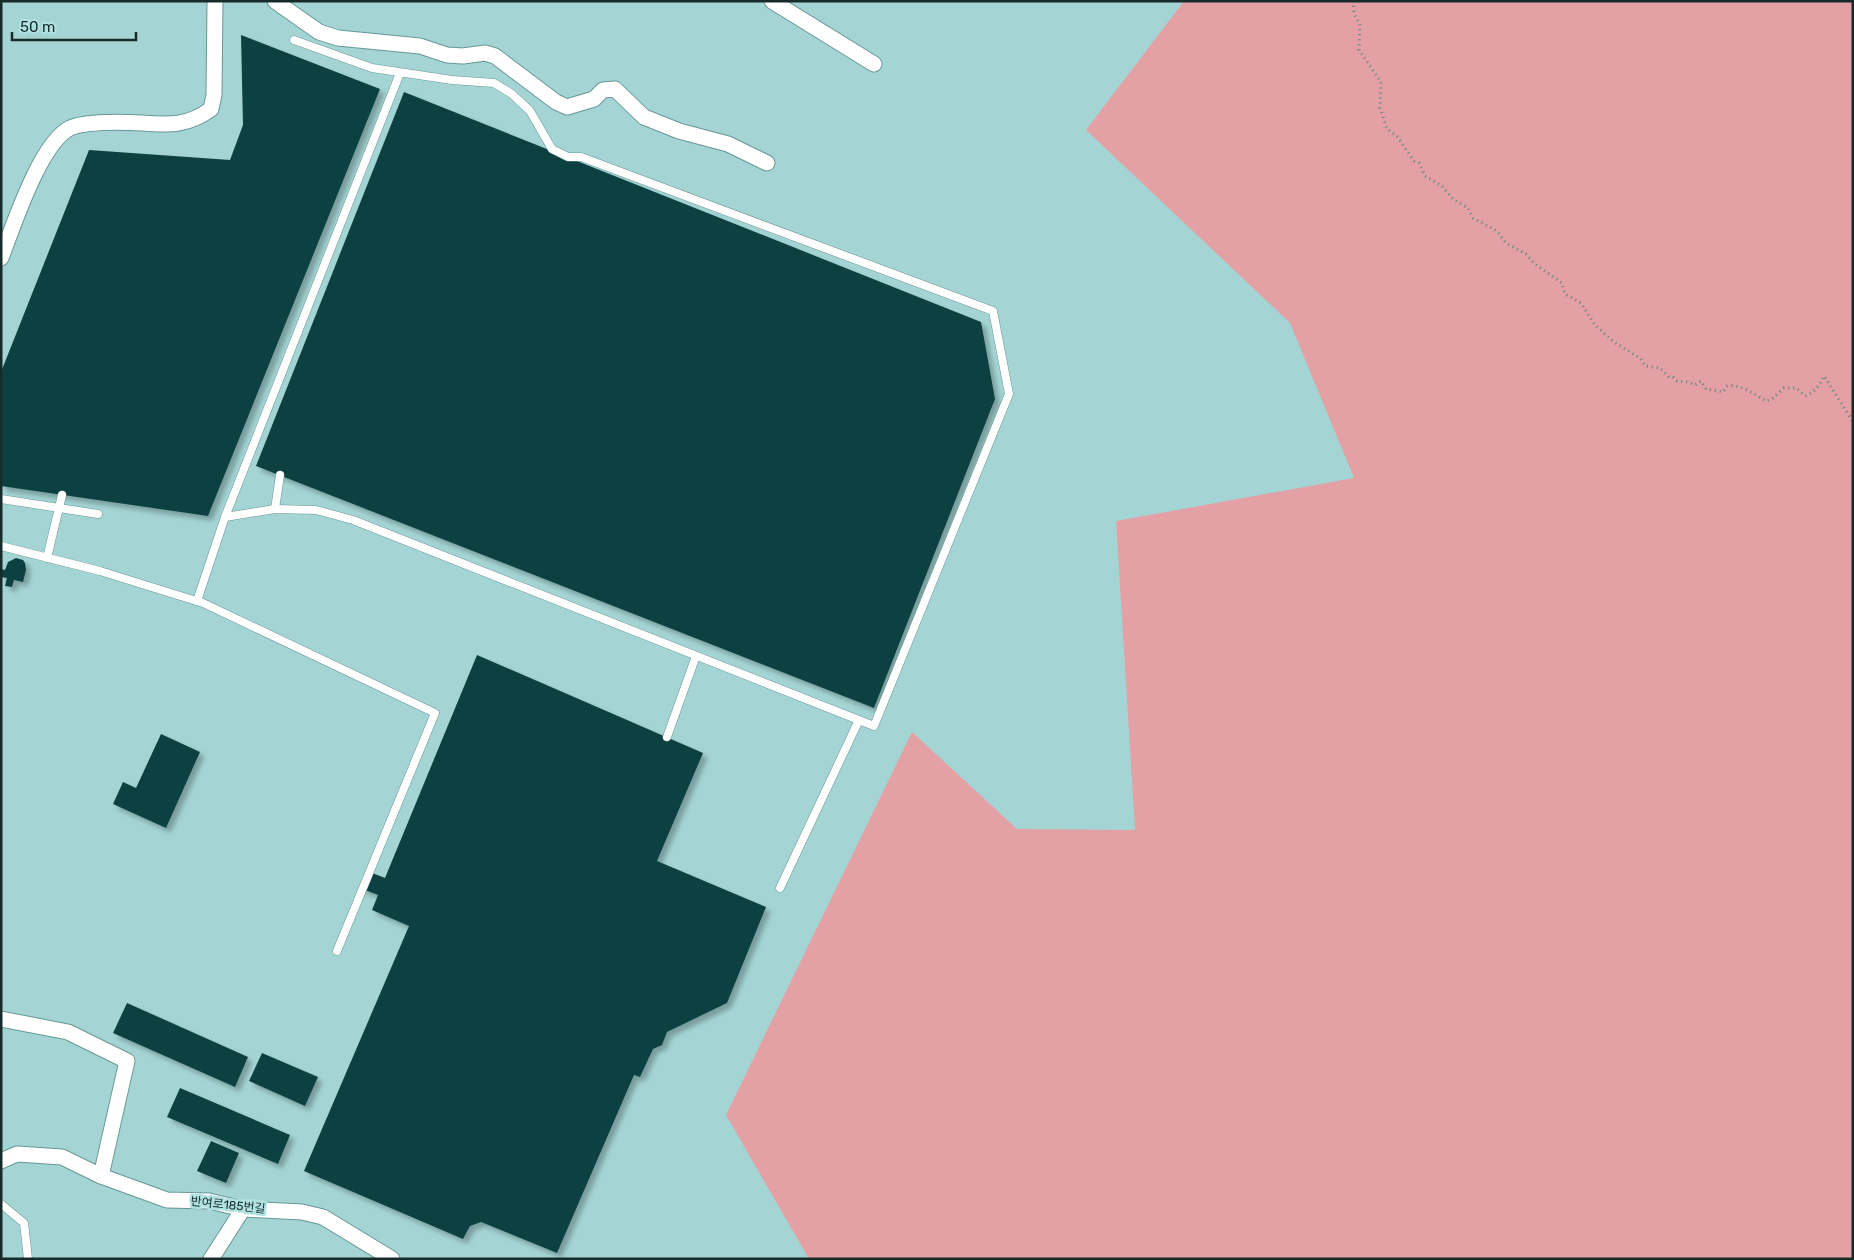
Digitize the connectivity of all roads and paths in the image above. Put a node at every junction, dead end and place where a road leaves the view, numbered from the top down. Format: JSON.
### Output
{"nodes":[{"id":1,"x":215,"y":1,"type":"edge"},
{"id":2,"x":275,"y":1,"type":"edge"},
{"id":3,"x":772,"y":1,"type":"edge"},
{"id":4,"x":1353,"y":1,"type":"edge"},
{"id":5,"x":294,"y":40,"type":"dead end"},
{"id":6,"x":874,"y":64,"type":"dead end"},
{"id":7,"x":400,"y":73,"type":"junction"},
{"id":8,"x":768,"y":163,"type":"dead end"},
{"id":9,"x":1,"y":258,"type":"edge"},
{"id":10,"x":1853,"y":422,"type":"edge"},
{"id":11,"x":280,"y":475,"type":"dead end"},
{"id":12,"x":62,"y":495,"type":"dead end"},
{"id":13,"x":1,"y":500,"type":"edge"},
{"id":14,"x":60,"y":508,"type":"junction"},
{"id":15,"x":275,"y":509,"type":"junction"},
{"id":16,"x":98,"y":514,"type":"dead end"},
{"id":17,"x":224,"y":517,"type":"junction"},
{"id":18,"x":1,"y":546,"type":"edge"},
{"id":19,"x":47,"y":558,"type":"junction"},
{"id":20,"x":197,"y":601,"type":"junction"},
{"id":21,"x":696,"y":656,"type":"junction"},
{"id":22,"x":858,"y":720,"type":"junction"},
{"id":23,"x":667,"y":737,"type":"dead end"},
{"id":24,"x":780,"y":888,"type":"dead end"},
{"id":25,"x":337,"y":950,"type":"dead end"},
{"id":26,"x":1,"y":1019,"type":"edge"},
{"id":27,"x":1,"y":1160,"type":"edge"},
{"id":28,"x":101,"y":1176,"type":"junction"},
{"id":29,"x":1,"y":1204,"type":"edge"},
{"id":30,"x":243,"y":1210,"type":"junction"},
{"id":31,"x":28,"y":1259,"type":"edge"},
{"id":32,"x":211,"y":1259,"type":"edge"},
{"id":33,"x":392,"y":1259,"type":"edge"}],
"edges":[{"from":1,"to":9,"type":"street"},
{"from":2,"to":8,"type":"street"},
{"from":3,"to":6,"type":"street"},
{"from":4,"to":10,"type":"path"},
{"from":5,"to":7,"type":"lane"},
{"from":7,"to":17,"type":"lane"},
{"from":7,"to":22,"type":"lane"},
{"from":11,"to":15,"type":"lane"},
{"from":12,"to":14,"type":"lane"},
{"from":13,"to":14,"type":"lane"},
{"from":14,"to":16,"type":"lane"},
{"from":14,"to":19,"type":"lane"},
{"from":15,"to":17,"type":"lane"},
{"from":15,"to":21,"type":"lane"},
{"from":17,"to":20,"type":"lane"},
{"from":18,"to":19,"type":"lane"},
{"from":19,"to":20,"type":"lane"},
{"from":20,"to":25,"type":"lane"},
{"from":21,"to":22,"type":"lane"},
{"from":21,"to":23,"type":"lane"},
{"from":22,"to":24,"type":"lane"},
{"from":26,"to":28,"type":"street"},
{"from":27,"to":28,"type":"street","name":"반여로185번길"},
{"from":28,"to":30,"type":"street","name":"반여로185번길"},
{"from":29,"to":31,"type":"lane"},
{"from":30,"to":32,"type":"street"},
{"from":30,"to":33,"type":"street","name":"반여로185번길"}]}
